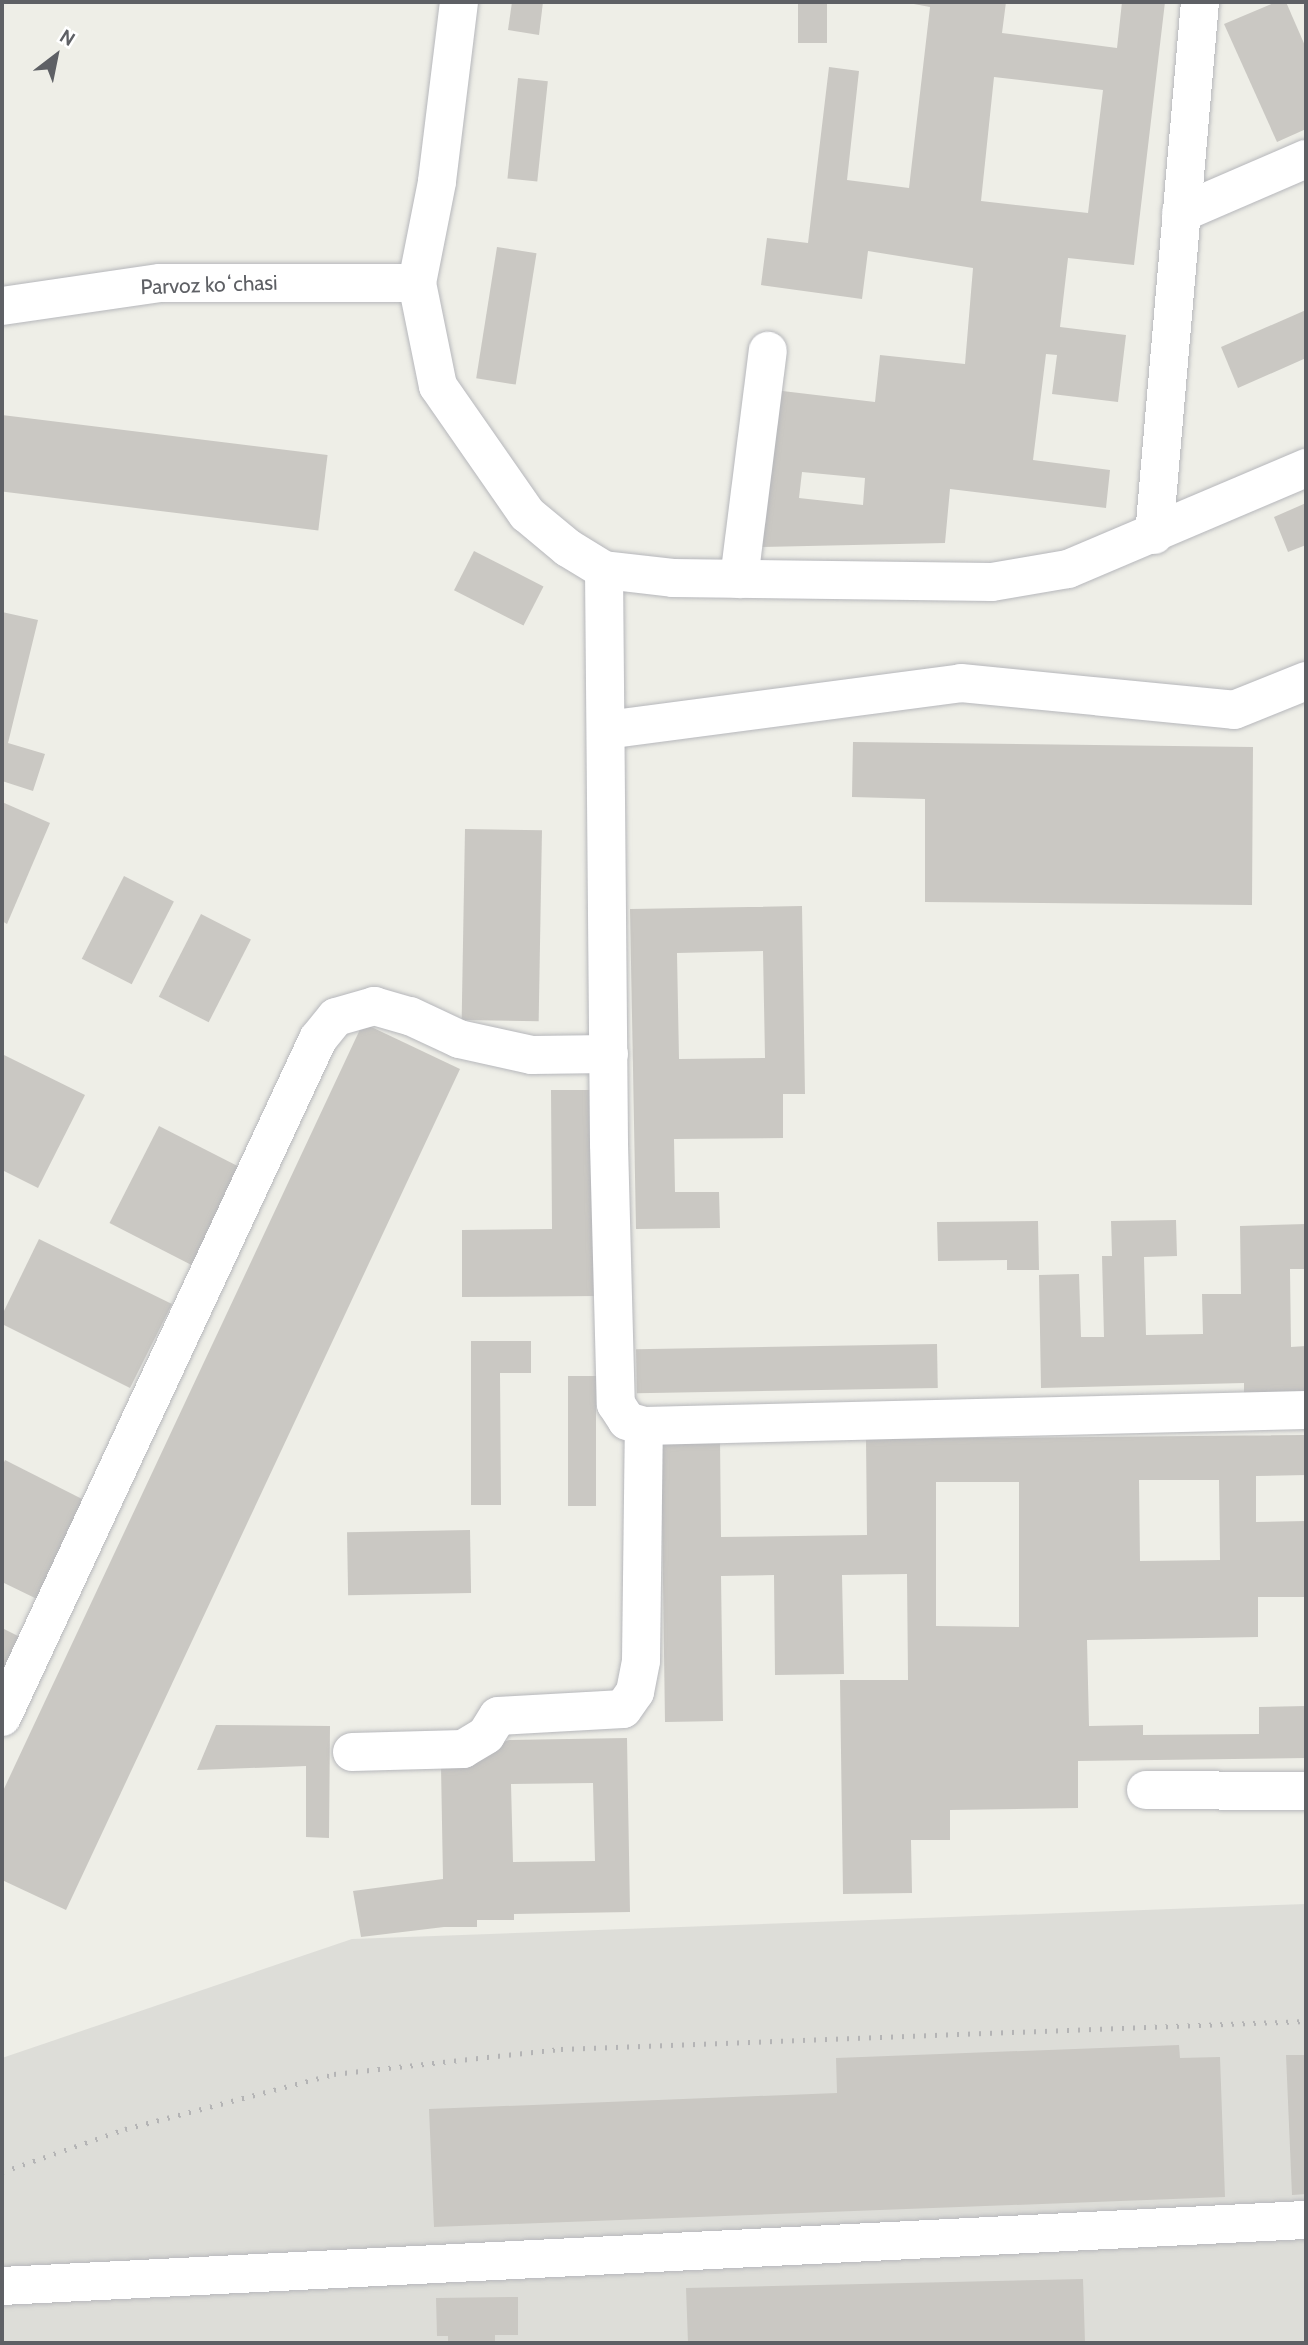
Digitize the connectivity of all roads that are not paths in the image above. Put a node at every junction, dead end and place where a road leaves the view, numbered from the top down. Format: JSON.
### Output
{"nodes":[{"id":1,"x":459,"y":2,"type":"edge"},
{"id":2,"x":1200,"y":2,"type":"edge"},
{"id":3,"x":1306,"y":159,"type":"edge"},
{"id":4,"x":1181,"y":213,"type":"junction"},
{"id":5,"x":417,"y":283,"type":"junction"},
{"id":6,"x":2,"y":306,"type":"edge"},
{"id":7,"x":768,"y":351,"type":"dead end"},
{"id":8,"x":1306,"y":468,"type":"edge"},
{"id":9,"x":1154,"y":535,"type":"junction"},
{"id":10,"x":604,"y":570,"type":"junction"},
{"id":11,"x":739,"y":579,"type":"junction"},
{"id":12,"x":1306,"y":681,"type":"edge"},
{"id":13,"x":606,"y":730,"type":"junction"},
{"id":14,"x":609,"y":1054,"type":"junction"},
{"id":15,"x":1306,"y":1410,"type":"edge"},
{"id":16,"x":644,"y":1426,"type":"junction"},
{"id":17,"x":2,"y":1717,"type":"edge"},
{"id":18,"x":352,"y":1752,"type":"dead end"},
{"id":19,"x":1146,"y":1790,"type":"dead end"},
{"id":20,"x":1306,"y":1791,"type":"edge"},
{"id":21,"x":1306,"y":2220,"type":"edge"},
{"id":22,"x":2,"y":2286,"type":"edge"}],
"edges":[{"from":1,"to":5,"type":"street"},
{"from":2,"to":4,"type":"street"},
{"from":3,"to":4,"type":"street"},
{"from":4,"to":9,"type":"street"},
{"from":5,"to":6,"type":"street","name":"Parvoz koʻchasi"},
{"from":5,"to":10,"type":"street"},
{"from":7,"to":11,"type":"street"},
{"from":8,"to":9,"type":"street"},
{"from":9,"to":11,"type":"street"},
{"from":10,"to":11,"type":"street"},
{"from":10,"to":13,"type":"street"},
{"from":12,"to":13,"type":"street"},
{"from":13,"to":14,"type":"street"},
{"from":14,"to":16,"type":"street"},
{"from":14,"to":17,"type":"street"},
{"from":15,"to":16,"type":"street"},
{"from":16,"to":18,"type":"street"},
{"from":19,"to":20,"type":"street"},
{"from":21,"to":22,"type":"street"}]}
